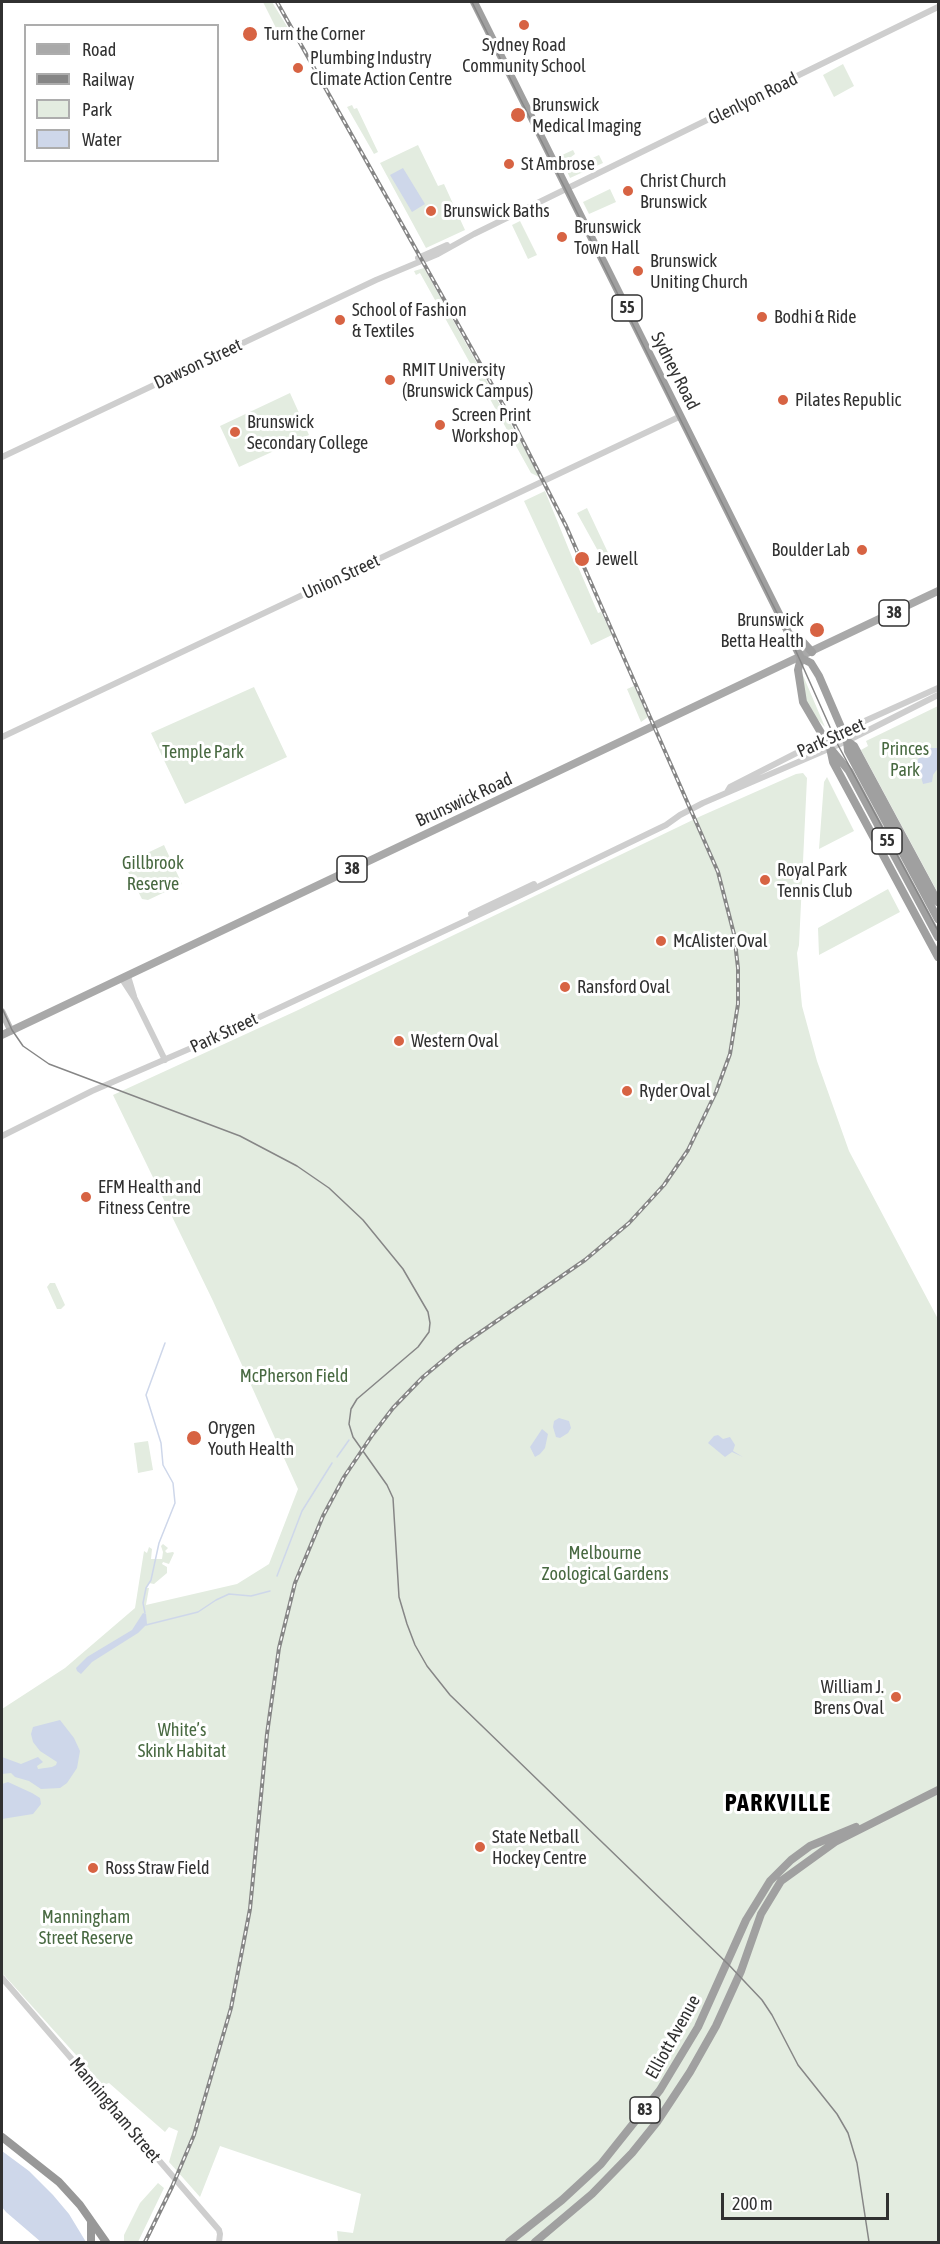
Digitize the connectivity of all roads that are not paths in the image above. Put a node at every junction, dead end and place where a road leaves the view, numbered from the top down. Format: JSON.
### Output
{"nodes":[{"id":1,"x":474,"y":2,"type":"edge"},
{"id":2,"x":939,"y":7,"type":"edge"},
{"id":3,"x":567,"y":190,"type":"junction"},
{"id":4,"x":681,"y":416,"type":"junction"},
{"id":5,"x":2,"y":457,"type":"edge"},
{"id":6,"x":939,"y":591,"type":"edge"},
{"id":7,"x":789,"y":634,"type":"junction"},
{"id":8,"x":812,"y":652,"type":"junction"},
{"id":9,"x":801,"y":658,"type":"junction"},
{"id":10,"x":939,"y":688,"type":"edge"},
{"id":11,"x":939,"y":695,"type":"edge"},
{"id":12,"x":904,"y":708,"type":"junction"},
{"id":13,"x":890,"y":715,"type":"junction"},
{"id":14,"x":843,"y":731,"type":"junction"},
{"id":15,"x":2,"y":737,"type":"edge"},
{"id":16,"x":824,"y":739,"type":"junction"},
{"id":17,"x":847,"y":741,"type":"junction"},
{"id":18,"x":830,"y":748,"type":"junction"},
{"id":19,"x":727,"y":792,"type":"junction"},
{"id":20,"x":882,"y":815,"type":"junction"},
{"id":21,"x":866,"y":823,"type":"junction"},
{"id":22,"x":919,"y":883,"type":"junction"},
{"id":23,"x":903,"y":892,"type":"junction"},
{"id":24,"x":939,"y":902,"type":"edge"},
{"id":25,"x":939,"y":919,"type":"edge"},
{"id":26,"x":939,"y":937,"type":"edge"},
{"id":27,"x":939,"y":957,"type":"edge"},
{"id":28,"x":125,"y":977,"type":"junction"},
{"id":29,"x":2,"y":1012,"type":"edge"},
{"id":30,"x":11,"y":1031,"type":"junction"},
{"id":31,"x":2,"y":1035,"type":"edge"},
{"id":32,"x":164,"y":1058,"type":"junction"},
{"id":33,"x":2,"y":1136,"type":"edge"},
{"id":34,"x":939,"y":1790,"type":"edge"},
{"id":35,"x":838,"y":1837,"type":"junction"},
{"id":36,"x":2,"y":1978,"type":"edge"},
{"id":37,"x":2,"y":2137,"type":"edge"},
{"id":38,"x":91,"y":2221,"type":"junction"},
{"id":39,"x":532,"y":2225,"type":"junction"},
{"id":40,"x":538,"y":2240,"type":"edge"},
{"id":41,"x":91,"y":2242,"type":"edge"},
{"id":42,"x":106,"y":2242,"type":"edge"},
{"id":43,"x":219,"y":2242,"type":"edge"},
{"id":44,"x":509,"y":2242,"type":"edge"}],
"edges":[{"from":1,"to":3,"type":"highway","name":"Sydney Road","number":"55"},
{"from":2,"to":3,"type":"street","name":"Glenlyon Road"},
{"from":3,"to":4,"type":"highway","name":"Sydney Road","number":"55"},
{"from":3,"to":5,"type":"street","name":"Dawson Street"},
{"from":4,"to":7,"type":"highway","name":"Sydney Road","number":"55"},
{"from":4,"to":15,"type":"street","name":"Union Street"},
{"from":6,"to":8,"type":"main road","name":"Brunswick Road","number":"38"},
{"from":7,"to":8,"type":"highway"},
{"from":7,"to":9,"type":"highway","name":"Sydney Road","number":"55"},
{"from":8,"to":9,"type":"main road","name":"Brunswick Road","number":"38"},
{"from":9,"to":14,"type":"highway","number":"55"},
{"from":9,"to":16,"type":"highway","number":"55"},
{"from":9,"to":28,"type":"main road","name":"Brunswick Road","number":"38"},
{"from":10,"to":12,"type":"street","name":"Park Street"},
{"from":11,"to":12,"type":"street","name":"Park Street"},
{"from":12,"to":13,"type":"street","name":"Park Street"},
{"from":13,"to":14,"type":"street","name":"Park Street"},
{"from":13,"to":17,"type":"street","name":"Park Street"},
{"from":14,"to":16,"type":"street","name":"Park Street"},
{"from":14,"to":17,"type":"highway","number":"55"},
{"from":16,"to":18,"type":"highway","number":"55"},
{"from":16,"to":19,"type":"street","name":"Park Street"},
{"from":17,"to":18,"type":"street","name":"Park Street"},
{"from":17,"to":20,"type":"highway","number":"55"},
{"from":18,"to":19,"type":"street","name":"Park Street"},
{"from":18,"to":20,"type":"highway","number":"55"},
{"from":18,"to":21,"type":"highway","number":"55"},
{"from":19,"to":32,"type":"street","name":"Park Street"},
{"from":20,"to":21,"type":"highway"},
{"from":20,"to":22,"type":"highway","number":"55"},
{"from":20,"to":22,"type":"highway","number":"55"},
{"from":21,"to":23,"type":"highway","number":"55"},
{"from":22,"to":23,"type":"highway"},
{"from":22,"to":24,"type":"highway","number":"55"},
{"from":22,"to":25,"type":"highway","number":"55"},
{"from":22,"to":26,"type":"highway","number":"55"},
{"from":23,"to":27,"type":"highway","number":"55"},
{"from":28,"to":30,"type":"main road","name":"Brunswick Road","number":"38"},
{"from":28,"to":32,"type":"street"},
{"from":29,"to":30,"type":"main road"},
{"from":30,"to":31,"type":"main road","name":"Brunswick Road","number":"38"},
{"from":32,"to":33,"type":"street","name":"Park Street"},
{"from":34,"to":35,"type":"highway","number":"83"},
{"from":35,"to":39,"type":"highway","name":"Elliott Avenue","number":"83"},
{"from":35,"to":40,"type":"highway","name":"Elliott Avenue","number":"83"},
{"from":36,"to":43,"type":"street","name":"Manningham Street"},
{"from":37,"to":38,"type":"highway"},
{"from":38,"to":41,"type":"highway"},
{"from":38,"to":42,"type":"highway"},
{"from":39,"to":40,"type":"highway"},
{"from":39,"to":44,"type":"highway","name":"Elliott Avenue","number":"83"}]}
